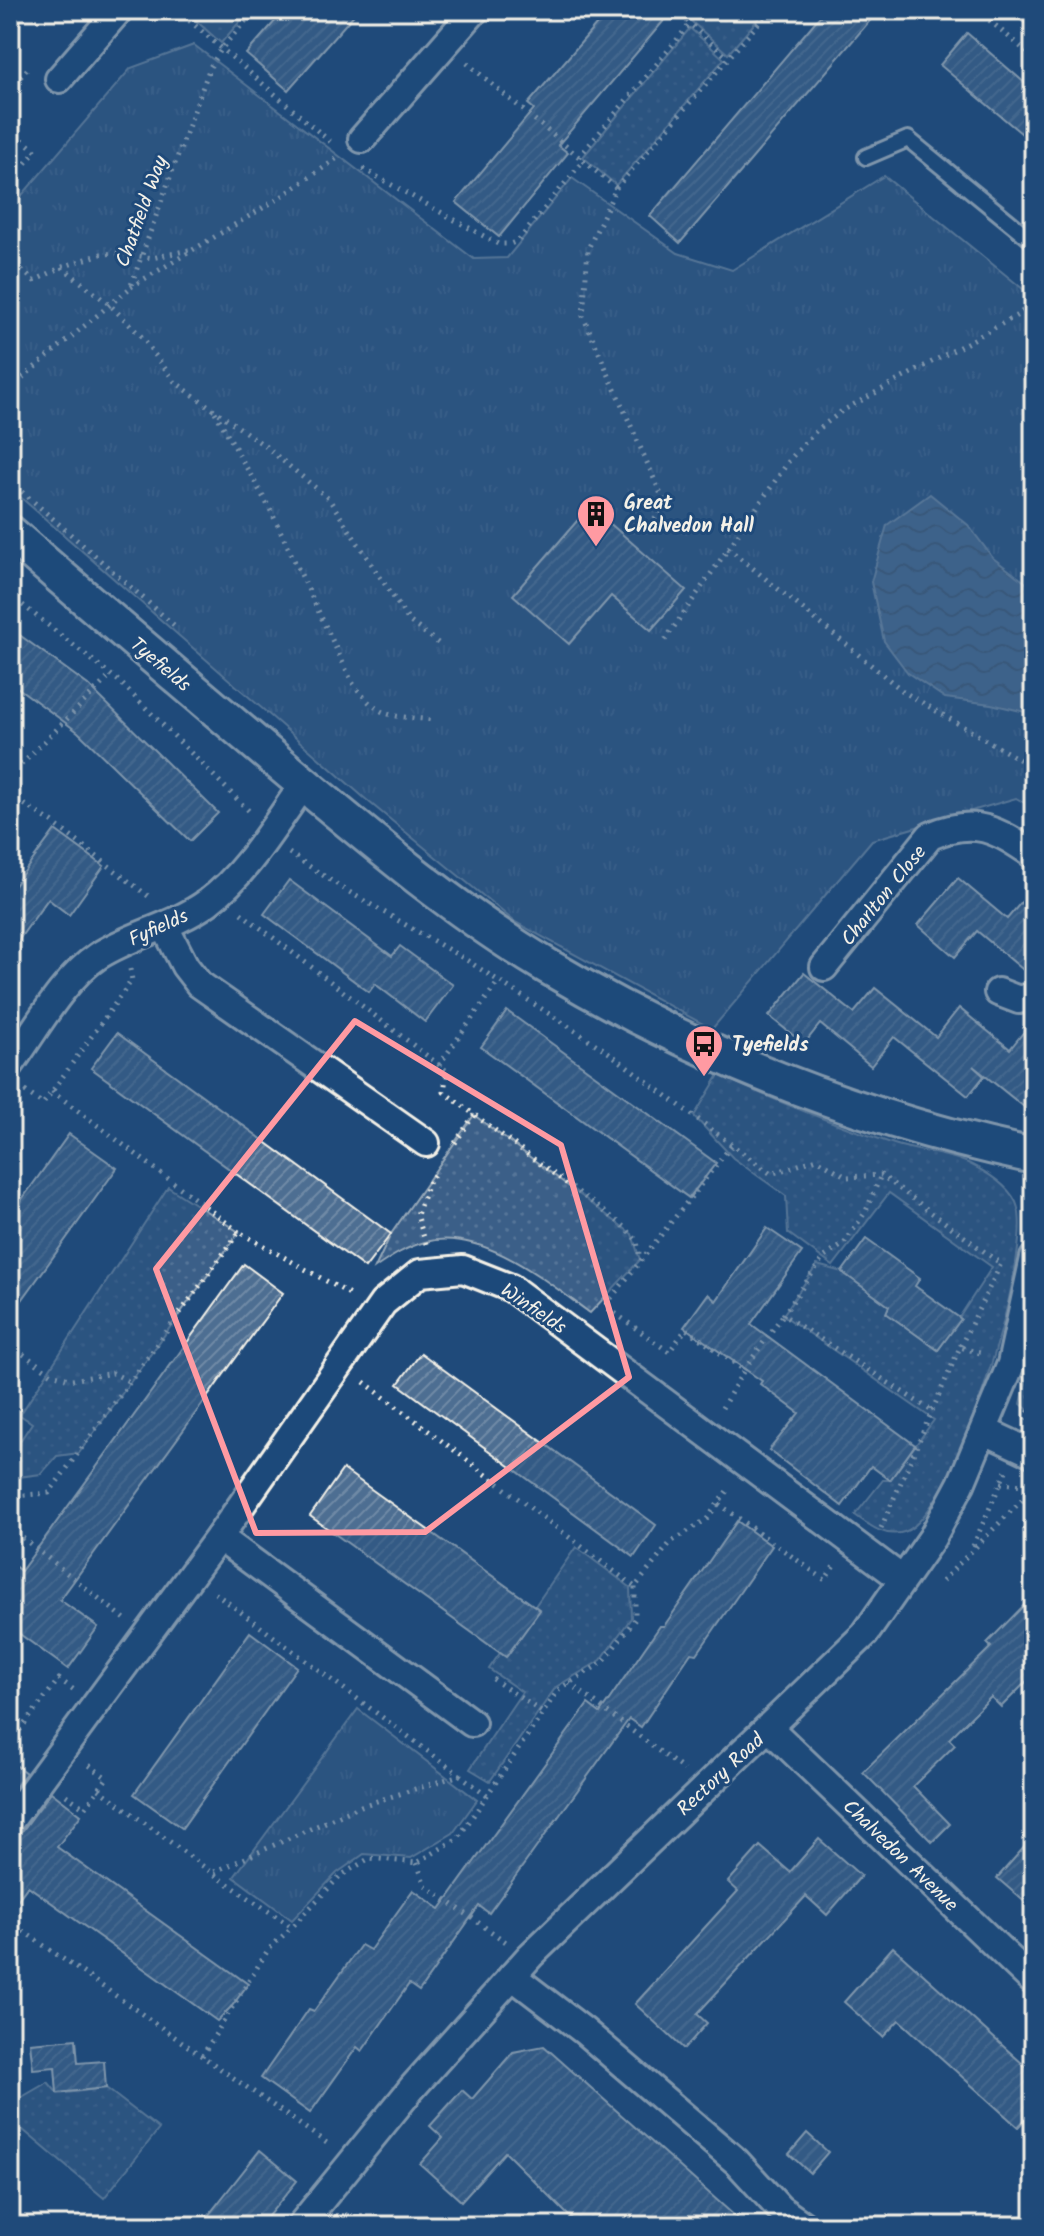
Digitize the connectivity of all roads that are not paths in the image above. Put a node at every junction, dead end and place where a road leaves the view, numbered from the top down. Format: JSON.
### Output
{"nodes":[{"id":1,"x":119,"y":10,"type":"edge"},
{"id":2,"x":475,"y":10,"type":"edge"},
{"id":3,"x":59,"y":79,"type":"dead end"},
{"id":4,"x":353,"y":146,"type":"road end"},
{"id":5,"x":866,"y":157,"type":"dead end"},
{"id":6,"x":1034,"y":242,"type":"edge"},
{"id":7,"x":10,"y":533,"type":"edge"},
{"id":8,"x":304,"y":784,"type":"junction"},
{"id":9,"x":1034,"y":855,"type":"edge"},
{"id":10,"x":162,"y":915,"type":"junction"},
{"id":11,"x":824,"y":967,"type":"dead end"},
{"id":12,"x":998,"y":992,"type":"dead end"},
{"id":13,"x":1034,"y":995,"type":"edge"},
{"id":14,"x":10,"y":1065,"type":"edge"},
{"id":15,"x":440,"y":1152,"type":"road end"},
{"id":16,"x":1034,"y":1156,"type":"edge"},
{"id":17,"x":1034,"y":1258,"type":"edge"},
{"id":18,"x":985,"y":1431,"type":"junction"},
{"id":19,"x":1034,"y":1454,"type":"edge"},
{"id":20,"x":219,"y":1537,"type":"junction"},
{"id":21,"x":902,"y":1579,"type":"junction"},
{"id":22,"x":472,"y":1723,"type":"dead end"},
{"id":23,"x":769,"y":1728,"type":"junction"},
{"id":24,"x":10,"y":1821,"type":"edge"},
{"id":25,"x":512,"y":1976,"type":"junction"},
{"id":26,"x":1034,"y":1982,"type":"edge"},
{"id":27,"x":803,"y":2225,"type":"edge"},
{"id":28,"x":300,"y":2226,"type":"edge"}],
"edges":[{"from":1,"to":3,"type":"street"},
{"from":2,"to":4,"type":"street"},
{"from":5,"to":6,"type":"lane"},
{"from":7,"to":8,"type":"street","name":"Tyefields"},
{"from":8,"to":10,"type":"street","name":"Fyfields"},
{"from":8,"to":16,"type":"street","name":"Tyefields"},
{"from":9,"to":11,"type":"street","name":"Charlton Close"},
{"from":10,"to":14,"type":"street","name":"Fyfields"},
{"from":10,"to":15,"type":"street"},
{"from":12,"to":13,"type":"street"},
{"from":17,"to":18,"type":"street","name":"Rectory Road"},
{"from":18,"to":19,"type":"street"},
{"from":18,"to":21,"type":"street","name":"Rectory Road"},
{"from":20,"to":21,"type":"street","name":"Winfields"},
{"from":20,"to":22,"type":"street"},
{"from":20,"to":24,"type":"street","name":"Winfields"},
{"from":21,"to":23,"type":"street","name":"Rectory Road"},
{"from":23,"to":25,"type":"street","name":"Rectory Road"},
{"from":23,"to":26,"type":"street","name":"Chalvedon Avenue"},
{"from":25,"to":27,"type":"street"},
{"from":25,"to":28,"type":"street","name":"Rectory Road"}]}
